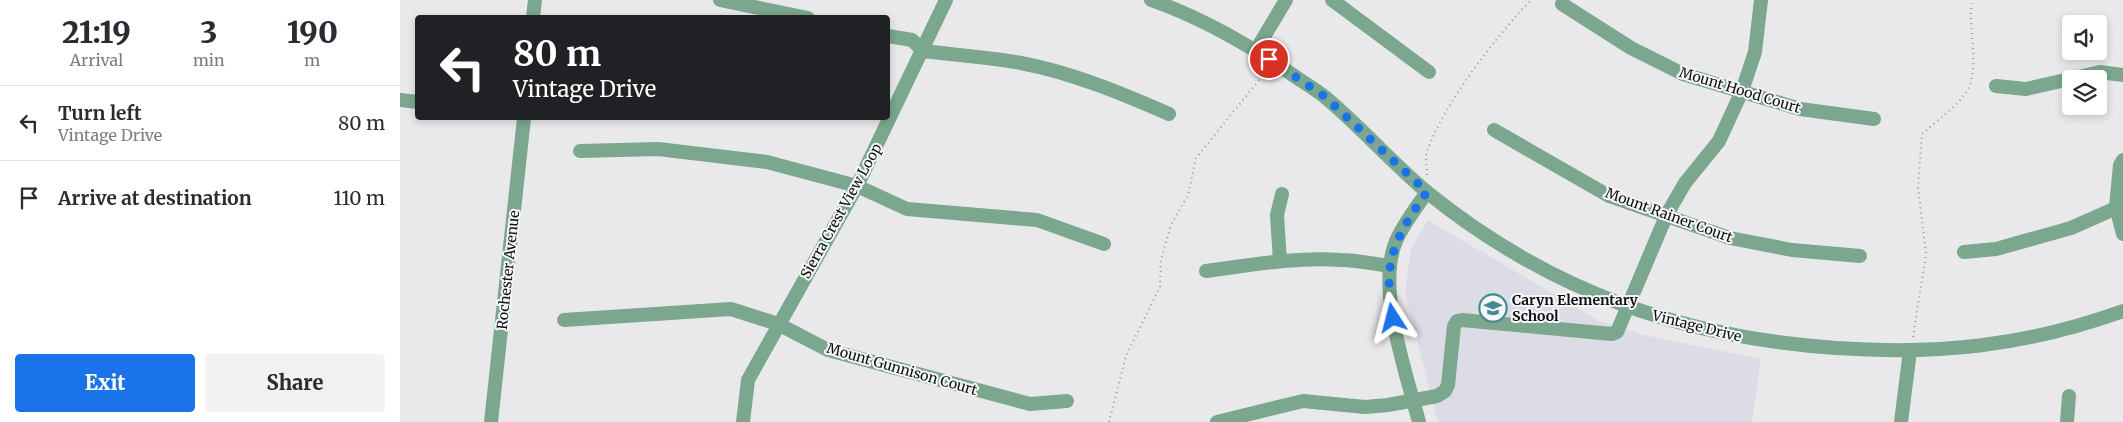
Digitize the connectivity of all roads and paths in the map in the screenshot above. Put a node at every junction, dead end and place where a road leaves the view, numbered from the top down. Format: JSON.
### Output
{"nodes":[{"id":1,"x":535,"y":0,"type":"edge"},
{"id":2,"x":720,"y":0,"type":"edge"},
{"id":3,"x":946,"y":0,"type":"edge"},
{"id":4,"x":1151,"y":0,"type":"edge"},
{"id":5,"x":1286,"y":0,"type":"edge"},
{"id":6,"x":1332,"y":0,"type":"edge"},
{"id":7,"x":1531,"y":0,"type":"edge"},
{"id":8,"x":1761,"y":0,"type":"edge"},
{"id":9,"x":1972,"y":0,"type":"edge"},
{"id":10,"x":1562,"y":4,"type":"dead end"},
{"id":11,"x":533,"y":15,"type":"edge"},
{"id":12,"x":793,"y":15,"type":"edge"},
{"id":13,"x":890,"y":36,"type":"edge"},
{"id":14,"x":1256,"y":50,"type":"junction"},
{"id":15,"x":923,"y":51,"type":"junction"},
{"id":16,"x":1429,"y":72,"type":"dead end"},
{"id":17,"x":2123,"y":75,"type":"edge"},
{"id":18,"x":1260,"y":79,"type":"dead end"},
{"id":19,"x":1996,"y":86,"type":"dead end"},
{"id":20,"x":1742,"y":92,"type":"junction"},
{"id":21,"x":400,"y":100,"type":"edge"},
{"id":22,"x":415,"y":102,"type":"edge"},
{"id":23,"x":1169,"y":114,"type":"dead end"},
{"id":24,"x":1874,"y":119,"type":"dead end"},
{"id":25,"x":524,"y":120,"type":"edge"},
{"id":26,"x":890,"y":120,"type":"edge"},
{"id":27,"x":890,"y":120,"type":"edge"},
{"id":28,"x":1494,"y":130,"type":"dead end"},
{"id":29,"x":580,"y":151,"type":"dead end"},
{"id":30,"x":2123,"y":160,"type":"edge"},
{"id":31,"x":858,"y":186,"type":"junction"},
{"id":32,"x":1427,"y":192,"type":"junction"},
{"id":33,"x":1282,"y":194,"type":"dead end"},
{"id":34,"x":2120,"y":206,"type":"edge"},
{"id":35,"x":1666,"y":214,"type":"junction"},
{"id":36,"x":2123,"y":234,"type":"edge"},
{"id":37,"x":1104,"y":244,"type":"dead end"},
{"id":38,"x":1964,"y":252,"type":"dead end"},
{"id":39,"x":1860,"y":256,"type":"dead end"},
{"id":40,"x":1280,"y":261,"type":"junction"},
{"id":41,"x":1390,"y":266,"type":"junction"},
{"id":42,"x":1206,"y":271,"type":"dead end"},
{"id":43,"x":1626,"y":307,"type":"junction"},
{"id":44,"x":2123,"y":311,"type":"edge"},
{"id":45,"x":564,"y":320,"type":"dead end"},
{"id":46,"x":778,"y":324,"type":"junction"},
{"id":47,"x":1910,"y":351,"type":"junction"},
{"id":48,"x":2069,"y":396,"type":"dead end"},
{"id":49,"x":1413,"y":400,"type":"junction"},
{"id":50,"x":1067,"y":401,"type":"dead end"},
{"id":51,"x":491,"y":422,"type":"edge"},
{"id":52,"x":742,"y":422,"type":"edge"},
{"id":53,"x":1108,"y":422,"type":"edge"},
{"id":54,"x":1217,"y":422,"type":"edge"},
{"id":55,"x":1419,"y":422,"type":"edge"},
{"id":56,"x":1901,"y":422,"type":"edge"},
{"id":57,"x":2067,"y":422,"type":"edge"}],
"edges":[{"from":1,"to":11,"type":"street"},
{"from":2,"to":12,"type":"street"},
{"from":3,"to":15,"type":"street","name":"Sierra Crest View Loop"},
{"from":4,"to":14,"type":"street","name":"Vintage Drive"},
{"from":5,"to":14,"type":"street"},
{"from":6,"to":16,"type":"street"},
{"from":7,"to":32,"type":"path"},
{"from":8,"to":20,"type":"street"},
{"from":9,"to":47,"type":"path"},
{"from":10,"to":20,"type":"street","name":"Mount Hood Court"},
{"from":13,"to":15,"type":"street"},
{"from":14,"to":32,"type":"street","name":"Vintage Drive"},
{"from":15,"to":23,"type":"street"},
{"from":15,"to":27,"type":"street","name":"Sierra Crest View Loop"},
{"from":17,"to":19,"type":"street"},
{"from":18,"to":53,"type":"path"},
{"from":20,"to":24,"type":"street","name":"Mount Hood Court"},
{"from":20,"to":35,"type":"street"},
{"from":21,"to":22,"type":"street"},
{"from":25,"to":51,"type":"street","name":"Rochester Avenue"},
{"from":26,"to":31,"type":"street","name":"Sierra Crest View Loop"},
{"from":28,"to":35,"type":"street","name":"Mount Rainer Court"},
{"from":29,"to":31,"type":"street"},
{"from":30,"to":34,"type":"street"},
{"from":31,"to":37,"type":"street"},
{"from":31,"to":46,"type":"street","name":"Sierra Crest View Loop"},
{"from":32,"to":41,"type":"street"},
{"from":32,"to":43,"type":"street","name":"Vintage Drive"},
{"from":33,"to":40,"type":"street"},
{"from":34,"to":36,"type":"street"},
{"from":34,"to":38,"type":"street"},
{"from":35,"to":39,"type":"street","name":"Mount Rainer Court"},
{"from":35,"to":43,"type":"street"},
{"from":40,"to":41,"type":"street"},
{"from":40,"to":42,"type":"street"},
{"from":41,"to":49,"type":"street"},
{"from":43,"to":47,"type":"street","name":"Vintage Drive"},
{"from":43,"to":49,"type":"street"},
{"from":44,"to":47,"type":"street","name":"Vintage Drive"},
{"from":45,"to":46,"type":"street","name":"Mount Gunnison Court"},
{"from":46,"to":50,"type":"street","name":"Mount Gunnison Court"},
{"from":46,"to":52,"type":"street","name":"Sierra Crest View Loop"},
{"from":47,"to":56,"type":"street"},
{"from":48,"to":57,"type":"street"},
{"from":49,"to":54,"type":"street"},
{"from":49,"to":55,"type":"street"}]}
